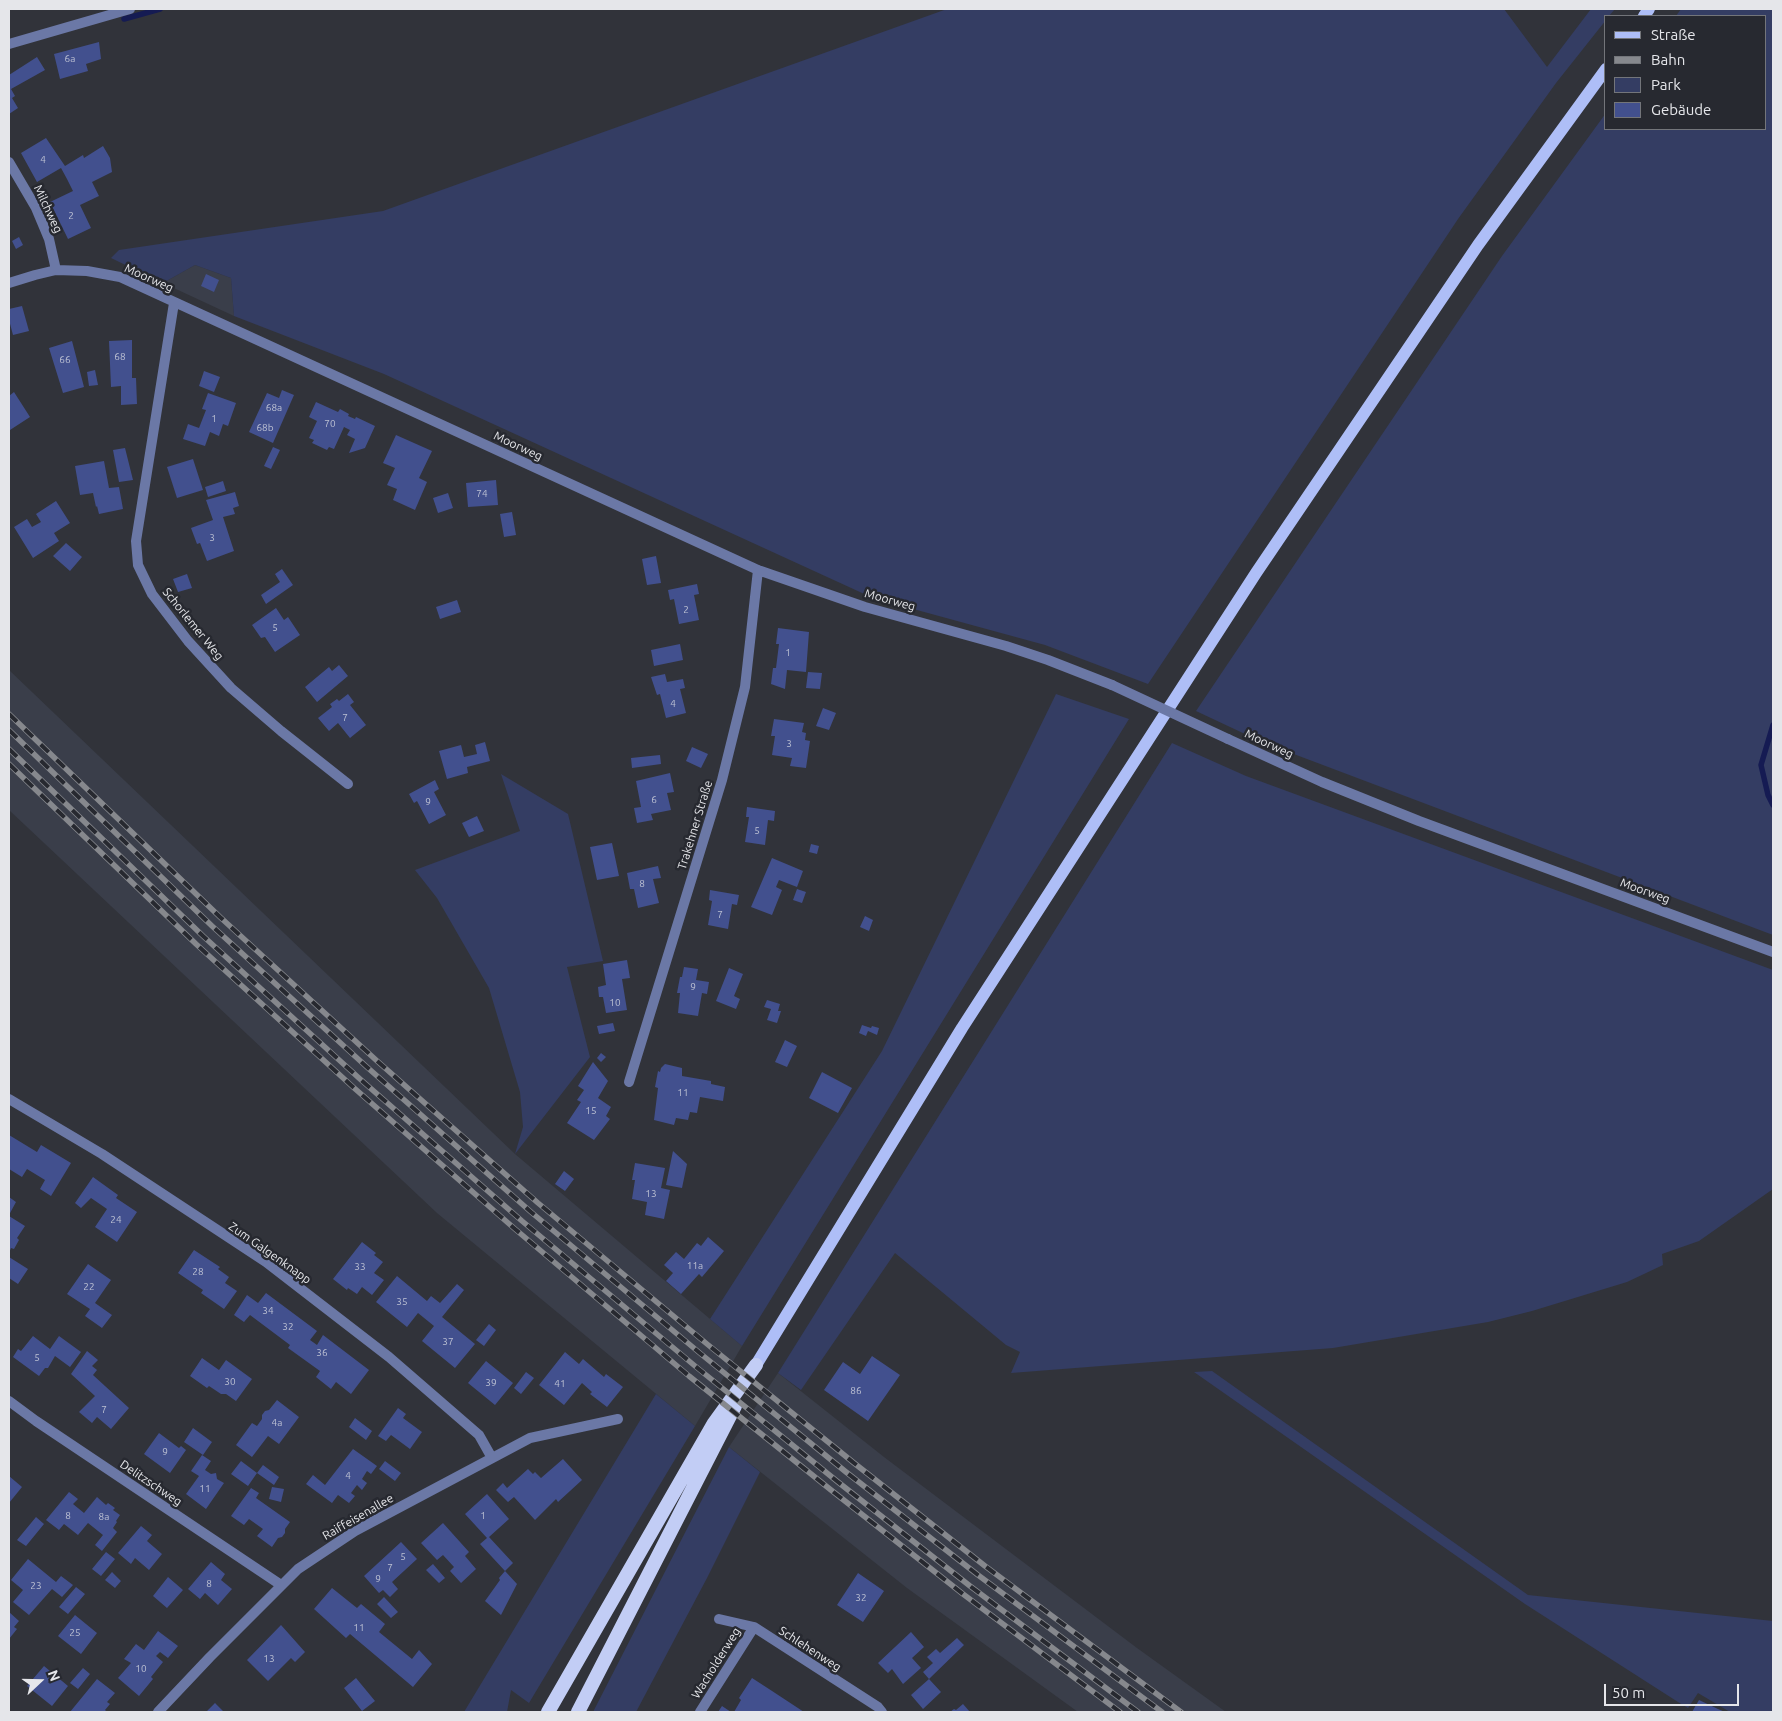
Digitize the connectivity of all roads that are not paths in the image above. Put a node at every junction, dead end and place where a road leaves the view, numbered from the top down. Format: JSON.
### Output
{"nodes":[{"id":1,"x":130,"y":9,"type":"edge"},
{"id":2,"x":9,"y":44,"type":"edge"},
{"id":3,"x":1604,"y":72,"type":"edge"},
{"id":4,"x":9,"y":162,"type":"edge"},
{"id":5,"x":56,"y":270,"type":"junction"},
{"id":6,"x":9,"y":284,"type":"edge"},
{"id":7,"x":174,"y":303,"type":"junction"},
{"id":8,"x":758,"y":570,"type":"junction"},
{"id":9,"x":348,"y":784,"type":"dead end"},
{"id":10,"x":1773,"y":952,"type":"edge"},
{"id":11,"x":629,"y":1082,"type":"dead end"},
{"id":12,"x":9,"y":1099,"type":"edge"},
{"id":13,"x":756,"y":1365,"type":"junction"},
{"id":14,"x":9,"y":1400,"type":"edge"},
{"id":15,"x":618,"y":1419,"type":"dead end"},
{"id":16,"x":492,"y":1458,"type":"junction"},
{"id":17,"x":281,"y":1585,"type":"junction"},
{"id":18,"x":719,"y":1619,"type":"dead end"},
{"id":19,"x":754,"y":1627,"type":"junction"},
{"id":20,"x":158,"y":1712,"type":"edge"},
{"id":21,"x":548,"y":1712,"type":"edge"},
{"id":22,"x":578,"y":1712,"type":"edge"},
{"id":23,"x":700,"y":1712,"type":"edge"},
{"id":24,"x":882,"y":1712,"type":"edge"}],
"edges":[{"from":1,"to":2,"type":"street"},
{"from":3,"to":13,"type":"main road"},
{"from":4,"to":5,"type":"street","name":"Milchweg"},
{"from":5,"to":6,"type":"street","name":"Moorweg"},
{"from":5,"to":7,"type":"street","name":"Moorweg"},
{"from":7,"to":8,"type":"street","name":"Moorweg"},
{"from":7,"to":9,"type":"street","name":"Schorlemer Weg"},
{"from":8,"to":10,"type":"street","name":"Moorweg","bridge":true},
{"from":8,"to":11,"type":"street","name":"Trakehner Straße"},
{"from":12,"to":16,"type":"street","name":"Zum Galgenknapp"},
{"from":13,"to":21,"type":"highway"},
{"from":13,"to":22,"type":"highway"},
{"from":14,"to":17,"type":"street","name":"Delitzschweg"},
{"from":15,"to":16,"type":"street","name":"Raiffeisenallee"},
{"from":16,"to":17,"type":"street","name":"Raiffeisenallee"},
{"from":17,"to":20,"type":"street","name":"Raiffeisenallee"},
{"from":18,"to":19,"type":"street","name":"Schlehenweg"},
{"from":19,"to":23,"type":"street","name":"Wacholderweg"},
{"from":19,"to":24,"type":"street","name":"Schlehenweg"}]}
